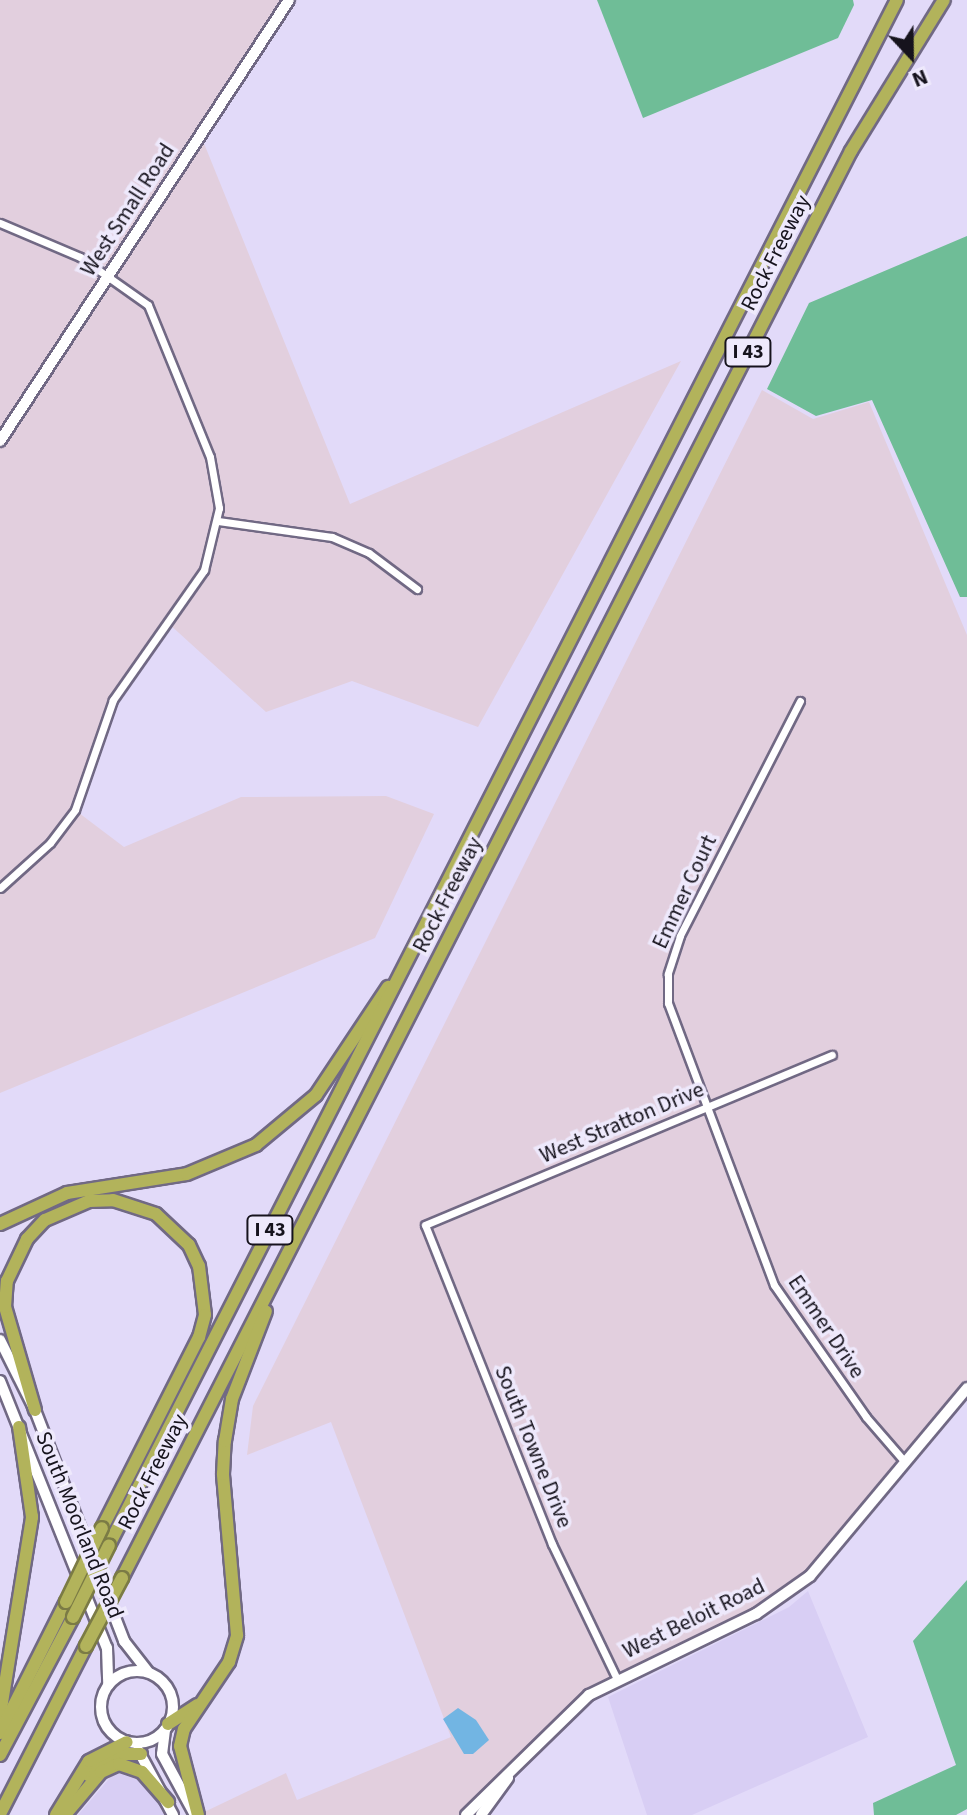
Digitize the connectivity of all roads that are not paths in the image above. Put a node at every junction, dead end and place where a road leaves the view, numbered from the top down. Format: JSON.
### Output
{"nodes":[{"id":1,"x":289,"y":0,"type":"edge"},
{"id":2,"x":897,"y":0,"type":"edge"},
{"id":3,"x":944,"y":0,"type":"edge"},
{"id":4,"x":0,"y":223,"type":"edge"},
{"id":5,"x":109,"y":275,"type":"junction"},
{"id":6,"x":0,"y":441,"type":"edge"},
{"id":7,"x":218,"y":521,"type":"junction"},
{"id":8,"x":417,"y":589,"type":"dead end"},
{"id":9,"x":800,"y":701,"type":"dead end"},
{"id":10,"x":0,"y":888,"type":"edge"},
{"id":11,"x":433,"y":916,"type":"junction"},
{"id":12,"x":832,"y":1055,"type":"dead end"},
{"id":13,"x":704,"y":1108,"type":"junction"},
{"id":14,"x":0,"y":1224,"type":"edge"},
{"id":15,"x":425,"y":1225,"type":"joint"},
{"id":16,"x":299,"y":1230,"type":"junction"},
{"id":17,"x":0,"y":1340,"type":"edge"},
{"id":18,"x":0,"y":1381,"type":"edge"},
{"id":19,"x":967,"y":1388,"type":"edge"},
{"id":20,"x":35,"y":1410,"type":"junction"},
{"id":21,"x":19,"y":1427,"type":"junction"},
{"id":22,"x":905,"y":1462,"type":"junction"},
{"id":23,"x":148,"y":1672,"type":"junction"},
{"id":24,"x":617,"y":1679,"type":"junction"},
{"id":25,"x":108,"y":1685,"type":"junction"},
{"id":26,"x":208,"y":1695,"type":"junction"},
{"id":27,"x":0,"y":1715,"type":"edge"},
{"id":28,"x":166,"y":1727,"type":"junction"},
{"id":29,"x":0,"y":1733,"type":"edge"},
{"id":30,"x":129,"y":1742,"type":"junction"},
{"id":31,"x":141,"y":1754,"type":"junction"},
{"id":32,"x":0,"y":1755,"type":"edge"},
{"id":33,"x":518,"y":1763,"type":"junction"},
{"id":34,"x":168,"y":1802,"type":"junction"},
{"id":35,"x":0,"y":1814,"type":"edge"},
{"id":36,"x":56,"y":1815,"type":"edge"},
{"id":37,"x":65,"y":1815,"type":"edge"},
{"id":38,"x":173,"y":1815,"type":"edge"},
{"id":39,"x":196,"y":1815,"type":"edge"},
{"id":40,"x":466,"y":1815,"type":"edge"},
{"id":41,"x":481,"y":1815,"type":"edge"}],
"edges":[{"from":1,"to":5,"type":"main road","name":"West Small Road"},
{"from":2,"to":11,"type":"highway","name":"Rock Freeway","number":"I 43"},
{"from":3,"to":16,"type":"highway","name":"Rock Freeway","number":"I 43"},
{"from":4,"to":5,"type":"street"},
{"from":5,"to":6,"type":"main road","name":"West Small Road"},
{"from":5,"to":7,"type":"street"},
{"from":7,"to":8,"type":"street"},
{"from":7,"to":10,"type":"street"},
{"from":9,"to":13,"type":"street","name":"Emmer Court"},
{"from":11,"to":14,"type":"highway"},
{"from":11,"to":32,"type":"highway","name":"Rock Freeway","number":"I 43","bridge":true},
{"from":12,"to":13,"type":"street","name":"West Stratton Drive"},
{"from":13,"to":15,"type":"street","name":"West Stratton Drive"},
{"from":13,"to":22,"type":"street","name":"Emmer Drive"},
{"from":15,"to":24,"type":"street","name":"South Towne Drive"},
{"from":16,"to":26,"type":"highway"},
{"from":16,"to":35,"type":"highway","name":"Rock Freeway","number":"I 43","bridge":true},
{"from":17,"to":20,"type":"main road","name":"South Moorland Road"},
{"from":18,"to":21,"type":"main road","name":"South Moorland Road"},
{"from":19,"to":22,"type":"main road","name":"West Beloit Road"},
{"from":20,"to":23,"type":"main road","name":"South Moorland Road"},
{"from":20,"to":29,"type":"highway","bridge":true},
{"from":21,"to":25,"type":"main road","name":"South Moorland Road"},
{"from":21,"to":27,"type":"highway"},
{"from":22,"to":24,"type":"main road","name":"West Beloit Road"},
{"from":23,"to":25,"type":"main road"},
{"from":23,"to":28,"type":"main road"},
{"from":24,"to":33,"type":"main road","name":"West Beloit Road"},
{"from":25,"to":30,"type":"main road"},
{"from":26,"to":28,"type":"highway"},
{"from":26,"to":39,"type":"highway"},
{"from":28,"to":30,"type":"main road"},
{"from":28,"to":39,"type":"main road"},
{"from":30,"to":31,"type":"main road"},
{"from":30,"to":36,"type":"highway"},
{"from":31,"to":34,"type":"main road"},
{"from":31,"to":36,"type":"highway"},
{"from":33,"to":40,"type":"main road","name":"West Beloit Road"},
{"from":33,"to":41,"type":"main road","name":"West Beloit Road"},
{"from":34,"to":37,"type":"highway"},
{"from":34,"to":38,"type":"main road"}]}
